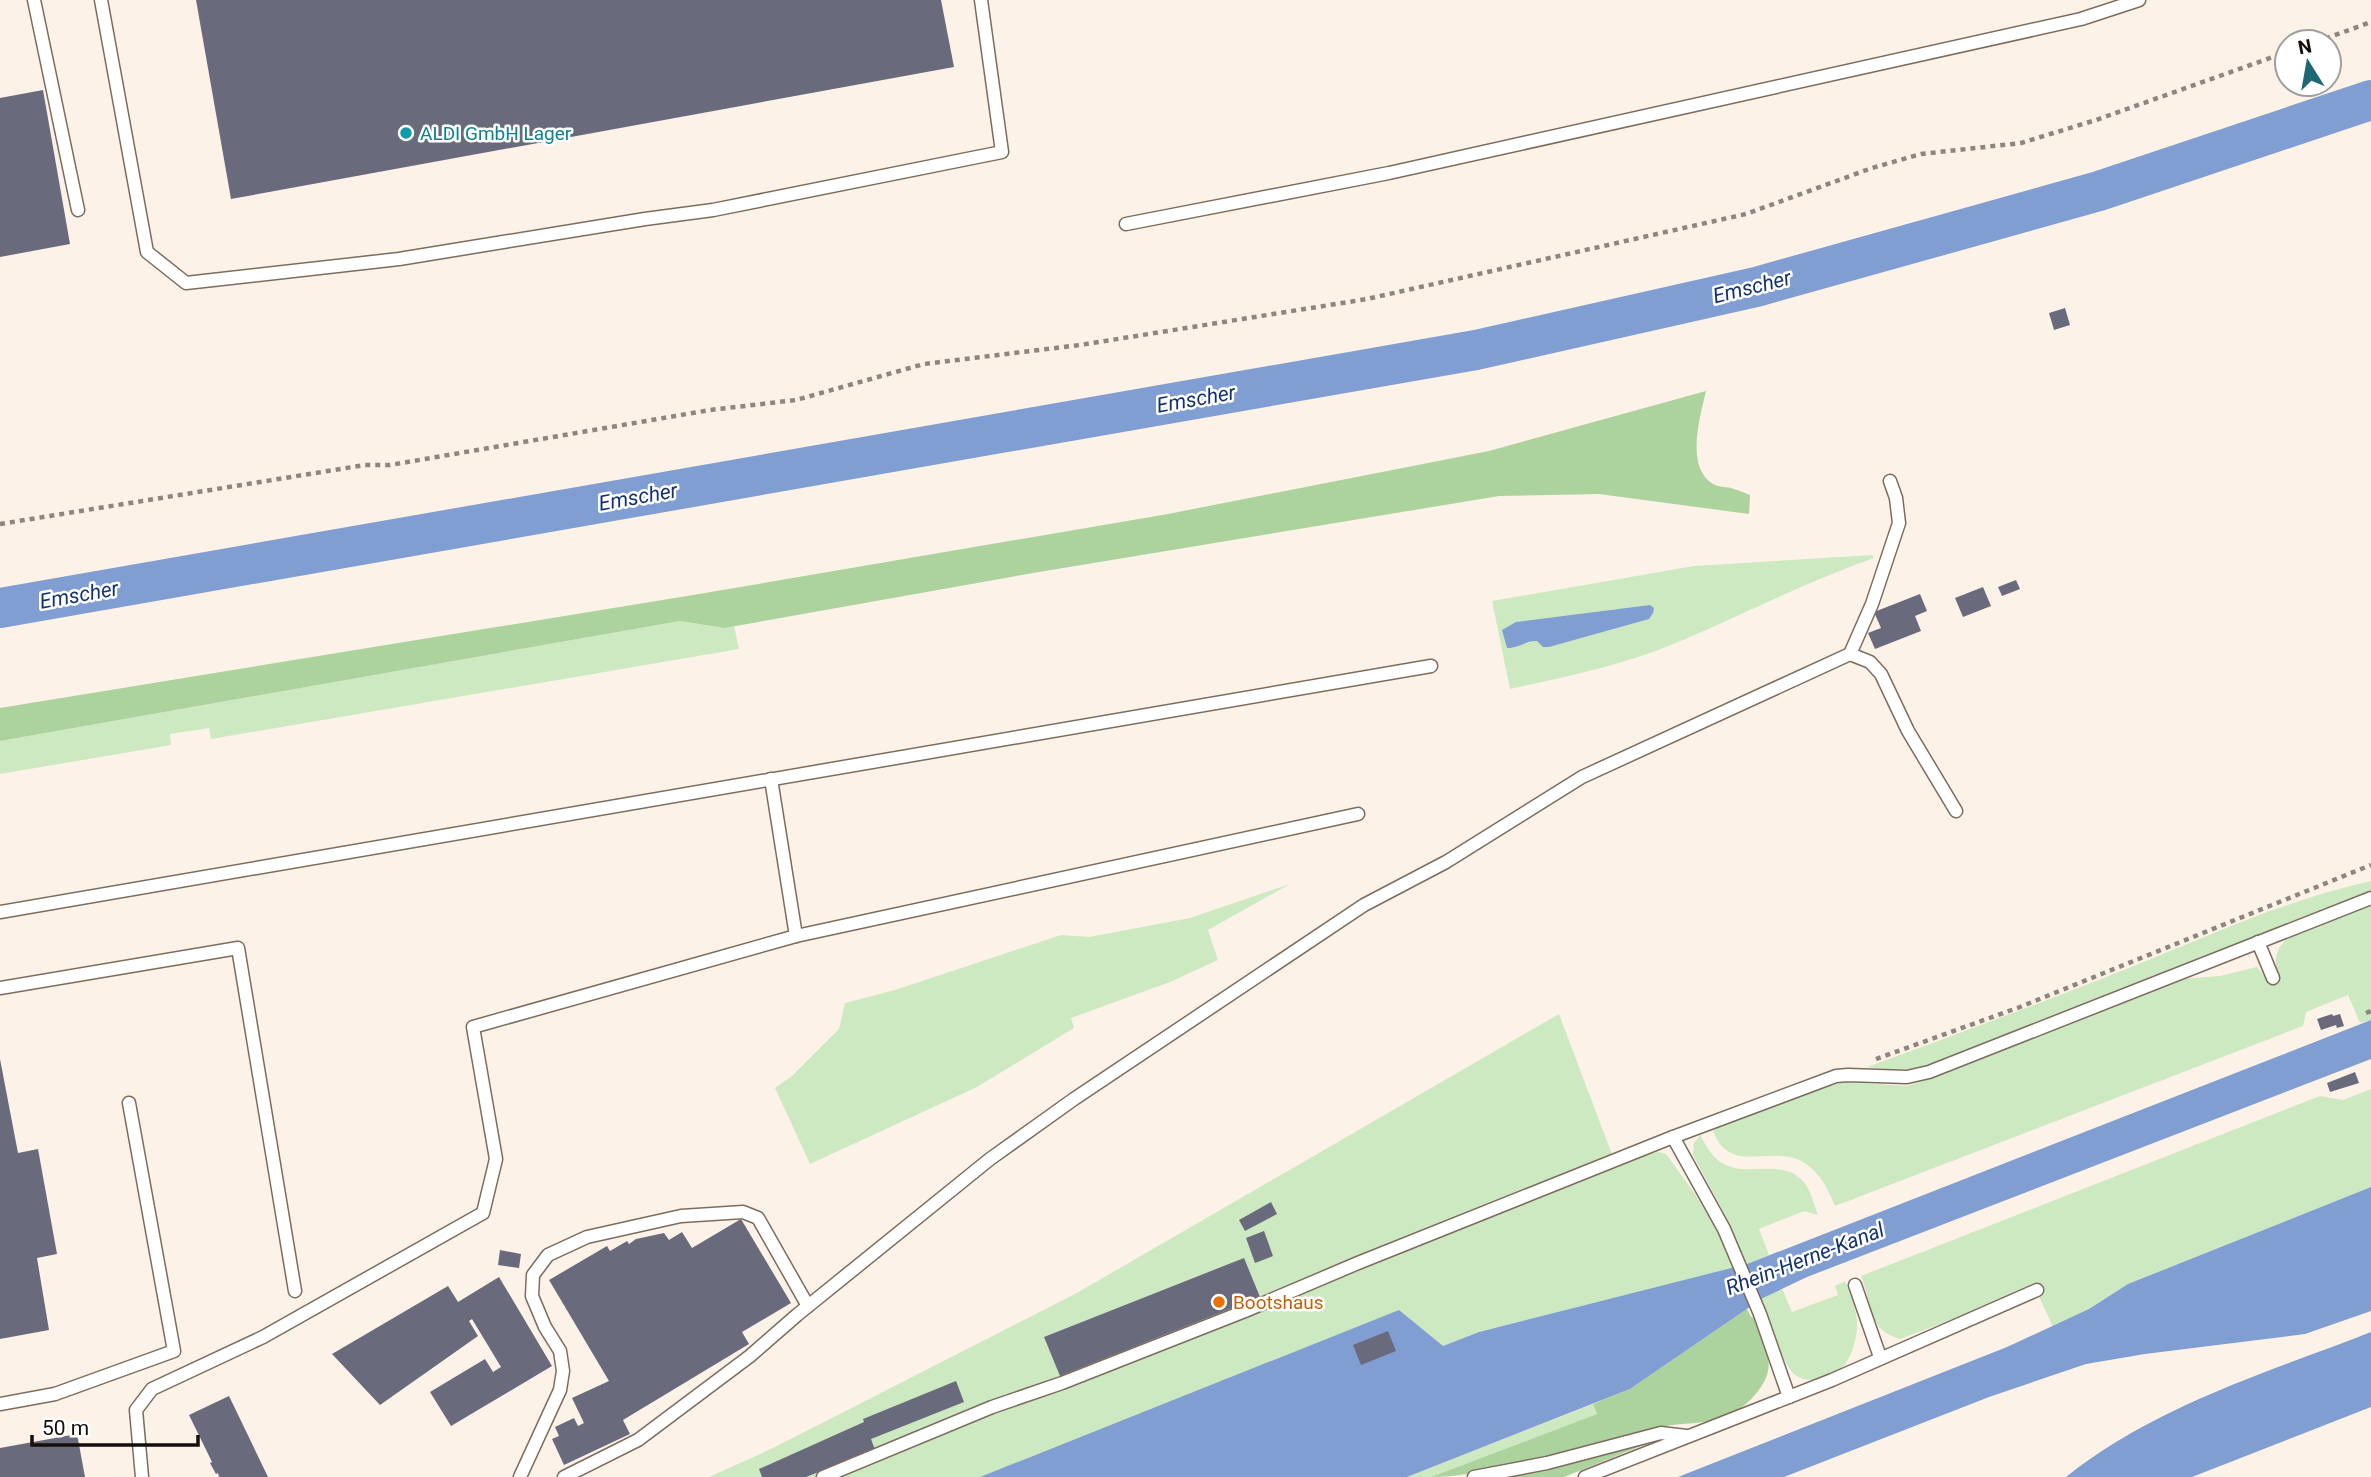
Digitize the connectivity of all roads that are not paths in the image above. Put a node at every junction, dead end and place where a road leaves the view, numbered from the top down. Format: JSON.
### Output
{"nodes":[{"id":1,"x":34,"y":0,"type":"edge"},
{"id":2,"x":101,"y":0,"type":"edge"},
{"id":3,"x":981,"y":0,"type":"edge"},
{"id":4,"x":2139,"y":0,"type":"edge"},
{"id":5,"x":78,"y":210,"type":"dead end"},
{"id":6,"x":1126,"y":224,"type":"dead end"},
{"id":7,"x":1891,"y":481,"type":"dead end"},
{"id":8,"x":1850,"y":654,"type":"junction"},
{"id":9,"x":1431,"y":666,"type":"dead end"},
{"id":10,"x":771,"y":779,"type":"junction"},
{"id":11,"x":1956,"y":811,"type":"dead end"},
{"id":12,"x":1358,"y":814,"type":"dead end"},
{"id":13,"x":2371,"y":898,"type":"edge"},
{"id":14,"x":0,"y":912,"type":"edge"},
{"id":15,"x":796,"y":936,"type":"junction"},
{"id":16,"x":2258,"y":942,"type":"junction"},
{"id":17,"x":2273,"y":978,"type":"dead end"},
{"id":18,"x":0,"y":988,"type":"edge"},
{"id":19,"x":129,"y":1103,"type":"dead end"},
{"id":20,"x":1672,"y":1137,"type":"junction"},
{"id":21,"x":1855,"y":1285,"type":"dead end"},
{"id":22,"x":2037,"y":1290,"type":"dead end"},
{"id":23,"x":295,"y":1292,"type":"dead end"},
{"id":24,"x":808,"y":1306,"type":"junction"},
{"id":25,"x":1880,"y":1357,"type":"junction"},
{"id":26,"x":1789,"y":1397,"type":"junction"},
{"id":27,"x":0,"y":1404,"type":"edge"},
{"id":28,"x":1690,"y":1436,"type":"junction"},
{"id":29,"x":142,"y":1477,"type":"edge"},
{"id":30,"x":520,"y":1477,"type":"edge"},
{"id":31,"x":564,"y":1477,"type":"edge"},
{"id":32,"x":823,"y":1477,"type":"edge"},
{"id":33,"x":1474,"y":1477,"type":"edge"},
{"id":34,"x":1585,"y":1477,"type":"edge"}],
"edges":[{"from":1,"to":5,"type":"lane"},
{"from":2,"to":3,"type":"lane"},
{"from":4,"to":6,"type":"lane"},
{"from":7,"to":8,"type":"lane"},
{"from":8,"to":11,"type":"lane"},
{"from":8,"to":24,"type":"lane"},
{"from":9,"to":10,"type":"lane"},
{"from":10,"to":14,"type":"lane"},
{"from":10,"to":15,"type":"lane"},
{"from":12,"to":15,"type":"lane"},
{"from":13,"to":16,"type":"lane"},
{"from":15,"to":29,"type":"lane"},
{"from":16,"to":17,"type":"lane"},
{"from":16,"to":20,"type":"lane"},
{"from":18,"to":23,"type":"lane"},
{"from":19,"to":27,"type":"lane"},
{"from":20,"to":26,"type":"lane"},
{"from":20,"to":32,"type":"lane"},
{"from":21,"to":25,"type":"lane"},
{"from":22,"to":25,"type":"lane"},
{"from":24,"to":30,"type":"lane"},
{"from":24,"to":31,"type":"lane"},
{"from":25,"to":26,"type":"lane"},
{"from":26,"to":28,"type":"lane"},
{"from":28,"to":33,"type":"lane"},
{"from":28,"to":34,"type":"lane"}]}
